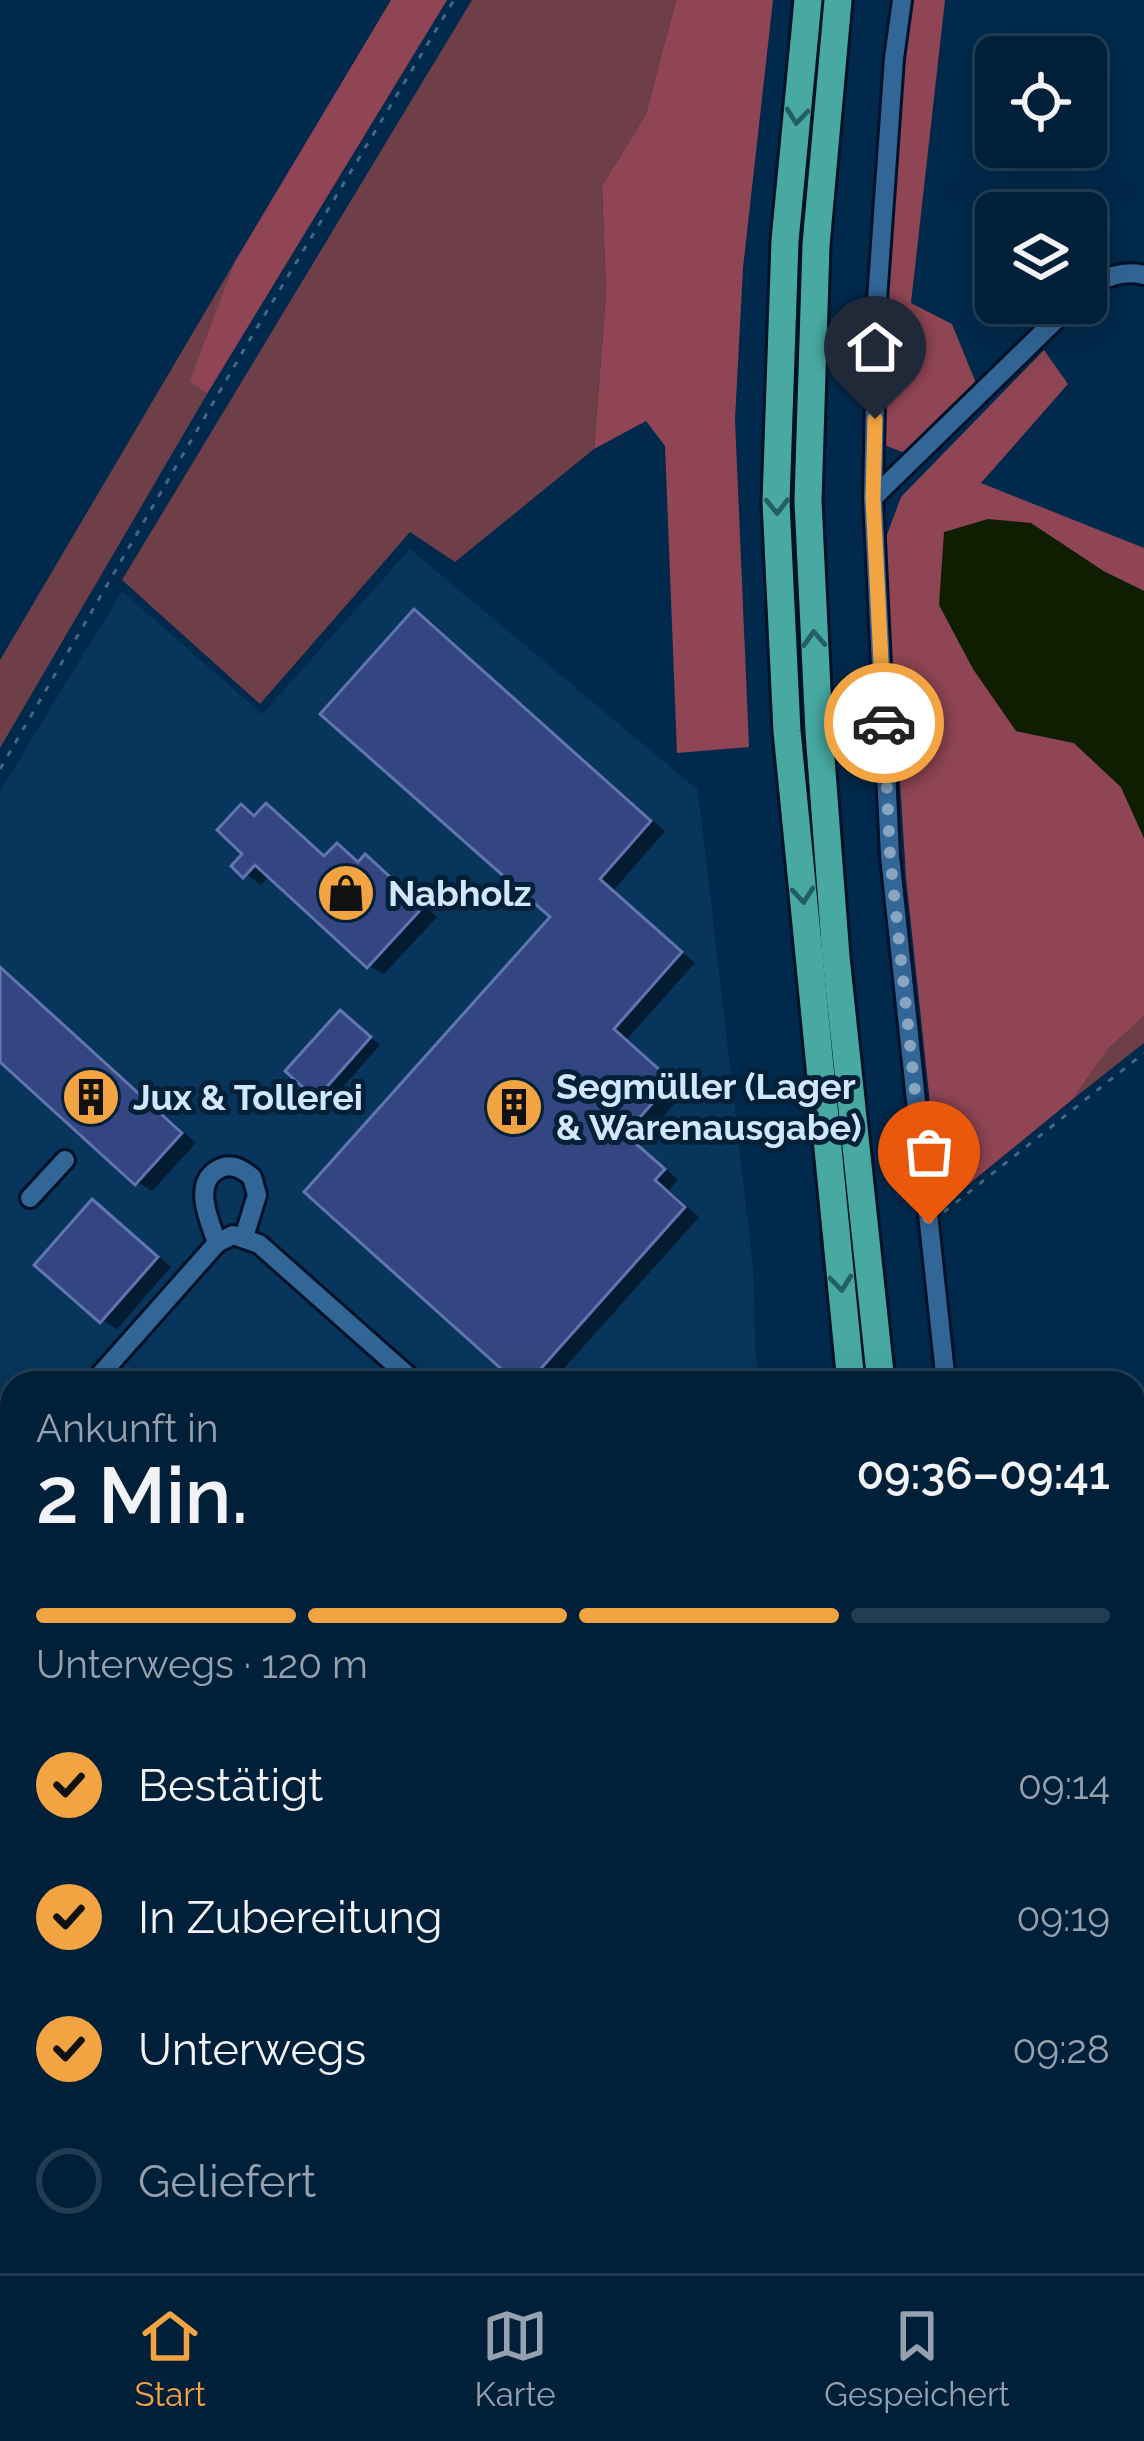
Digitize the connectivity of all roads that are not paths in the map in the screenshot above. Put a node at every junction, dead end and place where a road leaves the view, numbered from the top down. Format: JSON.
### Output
{"nodes":[{"id":1,"x":808,"y":0,"type":"edge"},
{"id":2,"x":838,"y":0,"type":"edge"},
{"id":3,"x":902,"y":0,"type":"edge"},
{"id":4,"x":1144,"y":275,"type":"edge"},
{"id":5,"x":1107,"y":279,"type":"edge"},
{"id":6,"x":1051,"y":324,"type":"edge"},
{"id":7,"x":873,"y":498,"type":"junction"},
{"id":8,"x":65,"y":1160,"type":"dead end"},
{"id":9,"x":30,"y":1198,"type":"dead end"},
{"id":10,"x":244,"y":1237,"type":"junction"},
{"id":11,"x":217,"y":1243,"type":"junction"},
{"id":12,"x":104,"y":1371,"type":"edge"},
{"id":13,"x":402,"y":1371,"type":"edge"},
{"id":14,"x":850,"y":1371,"type":"edge"},
{"id":15,"x":880,"y":1371,"type":"edge"},
{"id":16,"x":945,"y":1371,"type":"edge"}],
"edges":[{"from":1,"to":14,"type":"highway","one_way":true},
{"from":15,"to":2,"type":"highway","one_way":true},
{"from":3,"to":7,"type":"street"},
{"from":4,"to":5,"type":"street"},
{"from":6,"to":7,"type":"street"},
{"from":7,"to":16,"type":"street"},
{"from":8,"to":9,"type":"street"},
{"from":10,"to":11,"type":"street"},
{"from":10,"to":11,"type":"street"},
{"from":10,"to":13,"type":"street"},
{"from":11,"to":12,"type":"street"}]}
